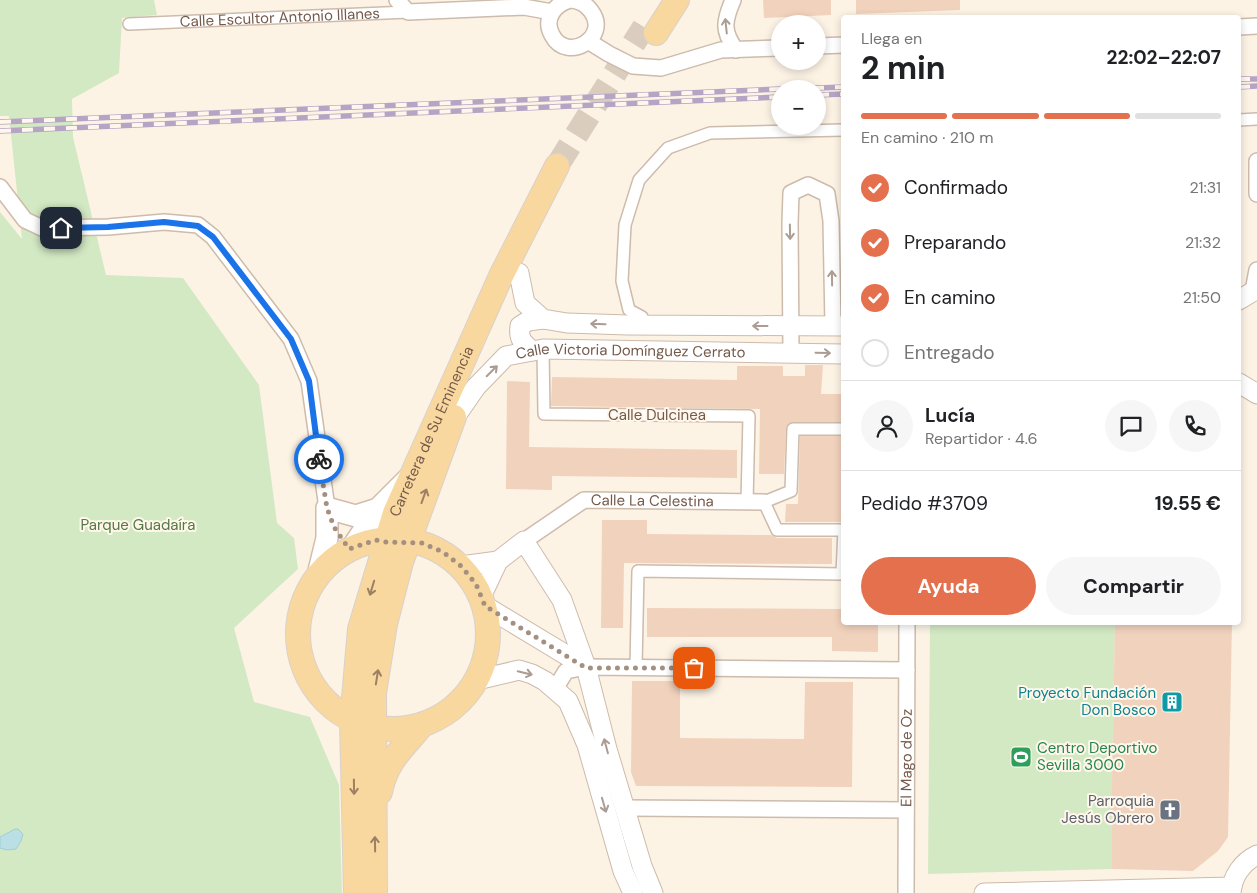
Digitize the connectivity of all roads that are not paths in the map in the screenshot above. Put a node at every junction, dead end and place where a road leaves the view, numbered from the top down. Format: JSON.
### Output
{"nodes":[{"id":1,"x":397,"y":0,"type":"edge"},
{"id":2,"x":571,"y":0,"type":"edge"},
{"id":3,"x":579,"y":0,"type":"edge"},
{"id":4,"x":664,"y":0,"type":"edge"},
{"id":5,"x":677,"y":0,"type":"edge"},
{"id":6,"x":733,"y":0,"type":"edge"},
{"id":7,"x":408,"y":12,"type":"junction"},
{"id":8,"x":552,"y":12,"type":"junction"},
{"id":9,"x":129,"y":24,"type":"dead end"},
{"id":10,"x":1257,"y":26,"type":"edge"},
{"id":11,"x":1241,"y":27,"type":"edge"},
{"id":12,"x":588,"y":41,"type":"junction"},
{"id":13,"x":841,"y":45,"type":"edge"},
{"id":14,"x":826,"y":46,"type":"edge"},
{"id":15,"x":771,"y":48,"type":"edge"},
{"id":16,"x":736,"y":50,"type":"junction"},
{"id":17,"x":1257,"y":119,"type":"edge"},
{"id":18,"x":1241,"y":120,"type":"edge"},
{"id":19,"x":841,"y":130,"type":"edge"},
{"id":20,"x":1257,"y":161,"type":"edge"},
{"id":21,"x":0,"y":187,"type":"edge"},
{"id":22,"x":1257,"y":194,"type":"edge"},
{"id":23,"x":1257,"y":270,"type":"edge"},
{"id":24,"x":519,"y":273,"type":"junction"},
{"id":25,"x":1250,"y":294,"type":"edge"},
{"id":26,"x":642,"y":317,"type":"dead end"},
{"id":27,"x":543,"y":319,"type":"junction"},
{"id":28,"x":791,"y":326,"type":"junction"},
{"id":29,"x":838,"y":326,"type":"edge"},
{"id":30,"x":538,"y":350,"type":"junction"},
{"id":31,"x":791,"y":353,"type":"junction"},
{"id":32,"x":841,"y":354,"type":"edge"},
{"id":33,"x":1241,"y":384,"type":"edge"},
{"id":34,"x":1257,"y":394,"type":"edge"},
{"id":35,"x":451,"y":423,"type":"junction"},
{"id":36,"x":841,"y":429,"type":"edge"},
{"id":37,"x":412,"y":476,"type":"junction"},
{"id":38,"x":747,"y":502,"type":"junction"},
{"id":39,"x":764,"y":502,"type":"junction"},
{"id":40,"x":327,"y":508,"type":"junction"},
{"id":41,"x":378,"y":509,"type":"junction"},
{"id":42,"x":841,"y":530,"type":"edge"},
{"id":43,"x":524,"y":541,"type":"junction"},
{"id":44,"x":397,"y":542,"type":"junction"},
{"id":45,"x":350,"y":548,"type":"junction"},
{"id":46,"x":498,"y":562,"type":"junction"},
{"id":47,"x":461,"y":566,"type":"junction"},
{"id":48,"x":318,"y":574,"type":"junction"},
{"id":49,"x":841,"y":574,"type":"edge"},
{"id":50,"x":483,"y":602,"type":"junction"},
{"id":51,"x":907,"y":625,"type":"edge"},
{"id":52,"x":636,"y":667,"type":"junction"},
{"id":53,"x":586,"y":668,"type":"junction"},
{"id":54,"x":907,"y":670,"type":"junction"},
{"id":55,"x":478,"y":680,"type":"junction"},
{"id":56,"x":555,"y":689,"type":"junction"},
{"id":57,"x":322,"y":698,"type":"junction"},
{"id":58,"x":363,"y":723,"type":"junction"},
{"id":59,"x":422,"y":725,"type":"junction"},
{"id":60,"x":353,"y":756,"type":"junction"},
{"id":61,"x":625,"y":808,"type":"junction"},
{"id":62,"x":906,"y":810,"type":"junction"},
{"id":63,"x":375,"y":816,"type":"junction"},
{"id":64,"x":1257,"y":855,"type":"edge"},
{"id":65,"x":1231,"y":890,"type":"edge"},
{"id":66,"x":356,"y":893,"type":"edge"},
{"id":67,"x":375,"y":893,"type":"edge"},
{"id":68,"x":633,"y":893,"type":"edge"},
{"id":69,"x":652,"y":893,"type":"edge"},
{"id":70,"x":906,"y":893,"type":"edge"},
{"id":71,"x":984,"y":893,"type":"edge"}],
"edges":[{"from":1,"to":7,"type":"street"},
{"from":2,"to":3,"type":"street"},
{"from":2,"to":8,"type":"street"},
{"from":3,"to":12,"type":"street"},
{"from":4,"to":5,"type":"main road"},
{"from":16,"to":6,"type":"street","one_way":true},
{"from":7,"to":8,"type":"street","name":"Calle Escultor Antonio Illanes"},
{"from":7,"to":9,"type":"street","name":"Calle Escultor Antonio Illanes"},
{"from":8,"to":12,"type":"street"},
{"from":10,"to":11,"type":"street"},
{"from":12,"to":16,"type":"street"},
{"from":13,"to":14,"type":"street"},
{"from":15,"to":16,"type":"street"},
{"from":17,"to":18,"type":"street"},
{"from":19,"to":26,"type":"street"},
{"from":20,"to":22,"type":"street"},
{"from":21,"to":40,"type":"street"},
{"from":23,"to":25,"type":"street"},
{"from":24,"to":27,"type":"street"},
{"from":24,"to":35,"type":"main road","name":"Carretera de Su Eminencia"},
{"from":24,"to":37,"type":"main road","name":"Carretera de Su Eminencia"},
{"from":28,"to":27,"type":"street","name":"Calle Victoria Domínguez Cerrato","one_way":true},
{"from":27,"to":30,"type":"street"},
{"from":28,"to":29,"type":"street","name":"Calle Victoria Domínguez Cerrato"},
{"from":29,"to":28,"type":"street","one_way":true},
{"from":28,"to":31,"type":"street"},
{"from":30,"to":31,"type":"street","name":"Calle Victoria Domínguez Cerrato"},
{"from":35,"to":30,"type":"street","name":"Calle Victoria Domínguez Cerrato","one_way":true},
{"from":30,"to":38,"type":"street","name":"Calle Dulcinea"},
{"from":31,"to":32,"type":"street","name":"Calle Victoria Domínguez Cerrato","one_way":true},
{"from":33,"to":34,"type":"street"},
{"from":44,"to":35,"type":"main road","name":"Carretera de Su Eminencia","one_way":true},
{"from":36,"to":39,"type":"street"},
{"from":37,"to":41,"type":"main road"},
{"from":37,"to":44,"type":"main road","name":"Carretera de Su Eminencia"},
{"from":38,"to":39,"type":"street","name":"Calle La Celestina"},
{"from":38,"to":43,"type":"street","name":"Calle La Celestina"},
{"from":39,"to":42,"type":"street"},
{"from":40,"to":41,"type":"main road"},
{"from":40,"to":45,"type":"main road"},
{"from":40,"to":48,"type":"main road"},
{"from":41,"to":45,"type":"main road"},
{"from":43,"to":46,"type":"street"},
{"from":43,"to":53,"type":"street"},
{"from":44,"to":45,"type":"main road"},
{"from":44,"to":47,"type":"main road"},
{"from":44,"to":58,"type":"main road","name":"Carretera de Su Eminencia"},
{"from":45,"to":48,"type":"main road"},
{"from":46,"to":47,"type":"street"},
{"from":46,"to":50,"type":"street"},
{"from":47,"to":50,"type":"main road"},
{"from":48,"to":57,"type":"main road"},
{"from":49,"to":52,"type":"street"},
{"from":50,"to":53,"type":"street"},
{"from":50,"to":55,"type":"main road"},
{"from":51,"to":54,"type":"street","name":"El Mago de Oz"},
{"from":52,"to":53,"type":"street"},
{"from":52,"to":54,"type":"street"},
{"from":53,"to":56,"type":"street"},
{"from":61,"to":53,"type":"street","one_way":true},
{"from":54,"to":62,"type":"street","name":"El Mago de Oz"},
{"from":55,"to":56,"type":"street","one_way":true},
{"from":55,"to":59,"type":"main road"},
{"from":56,"to":68,"type":"street","one_way":true},
{"from":57,"to":58,"type":"main road"},
{"from":57,"to":60,"type":"main road"},
{"from":58,"to":59,"type":"main road"},
{"from":58,"to":60,"type":"main road","name":"Carretera de Su Eminencia"},
{"from":58,"to":63,"type":"main road","name":"Carretera de Su Eminencia"},
{"from":59,"to":63,"type":"main road"},
{"from":60,"to":66,"type":"main road","name":"Carretera de Su Eminencia","one_way":true},
{"from":61,"to":62,"type":"street"},
{"from":61,"to":69,"type":"street"},
{"from":62,"to":70,"type":"street","name":"El Mago de Oz"},
{"from":67,"to":63,"type":"main road","name":"Carretera de Su Eminencia","one_way":true},
{"from":64,"to":65,"type":"street"},
{"from":65,"to":71,"type":"street"}]}
